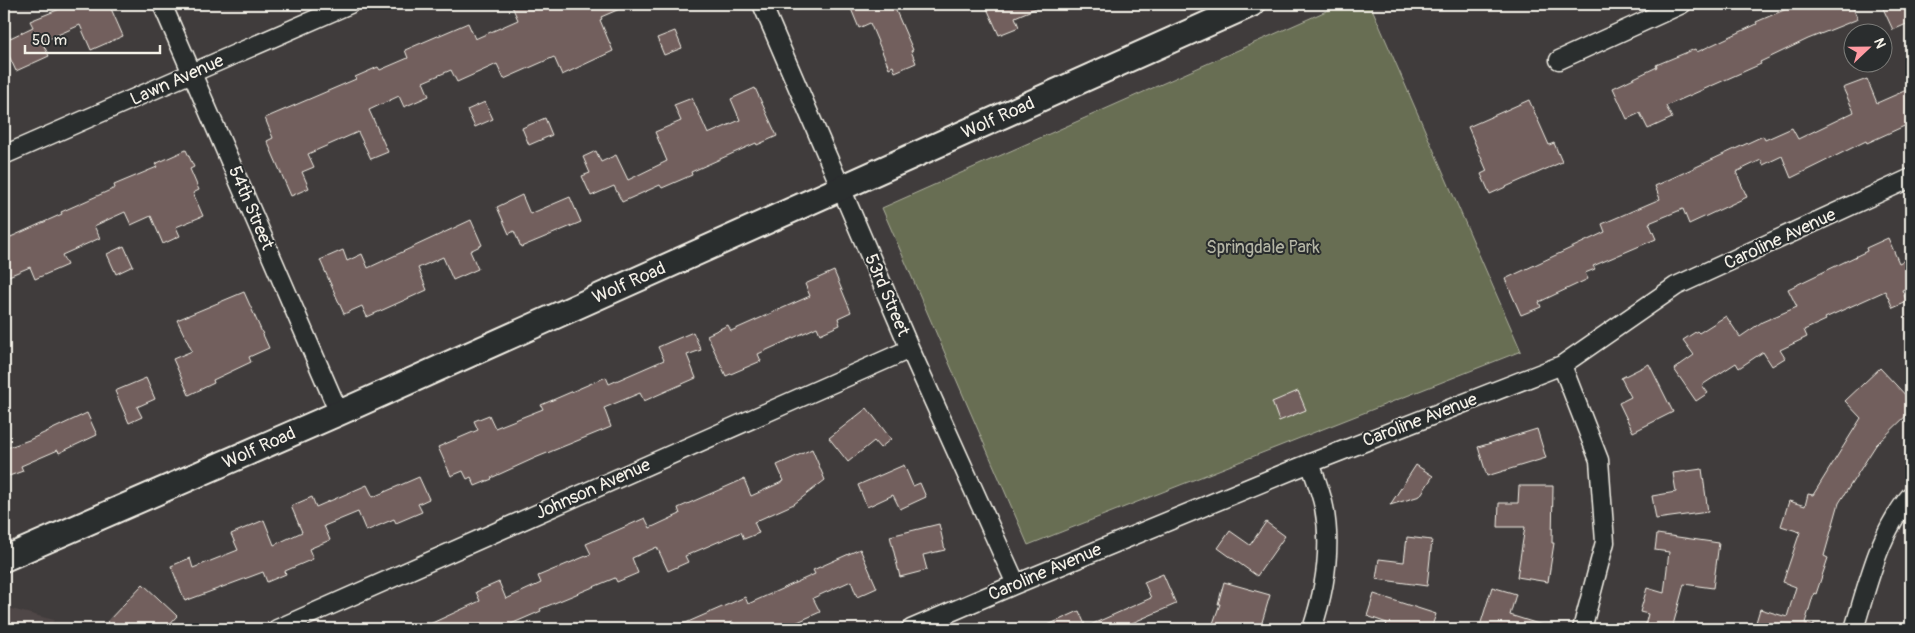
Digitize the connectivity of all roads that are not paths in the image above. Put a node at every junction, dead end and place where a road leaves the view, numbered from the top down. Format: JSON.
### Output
{"nodes":[{"id":1,"x":162,"y":4,"type":"edge"},
{"id":2,"x":350,"y":4,"type":"edge"},
{"id":3,"x":762,"y":4,"type":"edge"},
{"id":4,"x":1252,"y":4,"type":"edge"},
{"id":5,"x":1682,"y":4,"type":"edge"},
{"id":6,"x":1559,"y":60,"type":"dead end"},
{"id":7,"x":193,"y":74,"type":"junction"},
{"id":8,"x":4,"y":155,"type":"edge"},
{"id":9,"x":1911,"y":178,"type":"edge"},
{"id":10,"x":841,"y":188,"type":"junction"},
{"id":11,"x":910,"y":349,"type":"junction"},
{"id":12,"x":1562,"y":365,"type":"junction"},
{"id":13,"x":339,"y":413,"type":"junction"},
{"id":14,"x":1310,"y":463,"type":"junction"},
{"id":15,"x":1911,"y":495,"type":"edge"},
{"id":16,"x":4,"y":559,"type":"edge"},
{"id":17,"x":1016,"y":584,"type":"junction"},
{"id":18,"x":277,"y":629,"type":"edge"},
{"id":19,"x":911,"y":629,"type":"edge"},
{"id":20,"x":1312,"y":629,"type":"edge"},
{"id":21,"x":1582,"y":629,"type":"edge"},
{"id":22,"x":1854,"y":629,"type":"edge"}],
"edges":[{"from":1,"to":7,"type":"street","name":"54th Street"},
{"from":2,"to":7,"type":"street","name":"Lawn Avenue"},
{"from":3,"to":10,"type":"street","name":"53rd Street"},
{"from":4,"to":10,"type":"main road","name":"Wolf Road"},
{"from":5,"to":6,"type":"street"},
{"from":7,"to":8,"type":"street","name":"Lawn Avenue"},
{"from":7,"to":13,"type":"street","name":"54th Street"},
{"from":9,"to":12,"type":"street","name":"Caroline Avenue"},
{"from":10,"to":11,"type":"street","name":"53rd Street"},
{"from":10,"to":13,"type":"main road","name":"Wolf Road"},
{"from":11,"to":17,"type":"street","name":"53rd Street"},
{"from":11,"to":18,"type":"street","name":"Johnson Avenue"},
{"from":12,"to":14,"type":"street","name":"Caroline Avenue"},
{"from":12,"to":21,"type":"street"},
{"from":13,"to":16,"type":"main road","name":"Wolf Road"},
{"from":14,"to":17,"type":"street","name":"Caroline Avenue"},
{"from":14,"to":20,"type":"street"},
{"from":15,"to":22,"type":"street"},
{"from":17,"to":19,"type":"street","name":"Caroline Avenue"}]}
